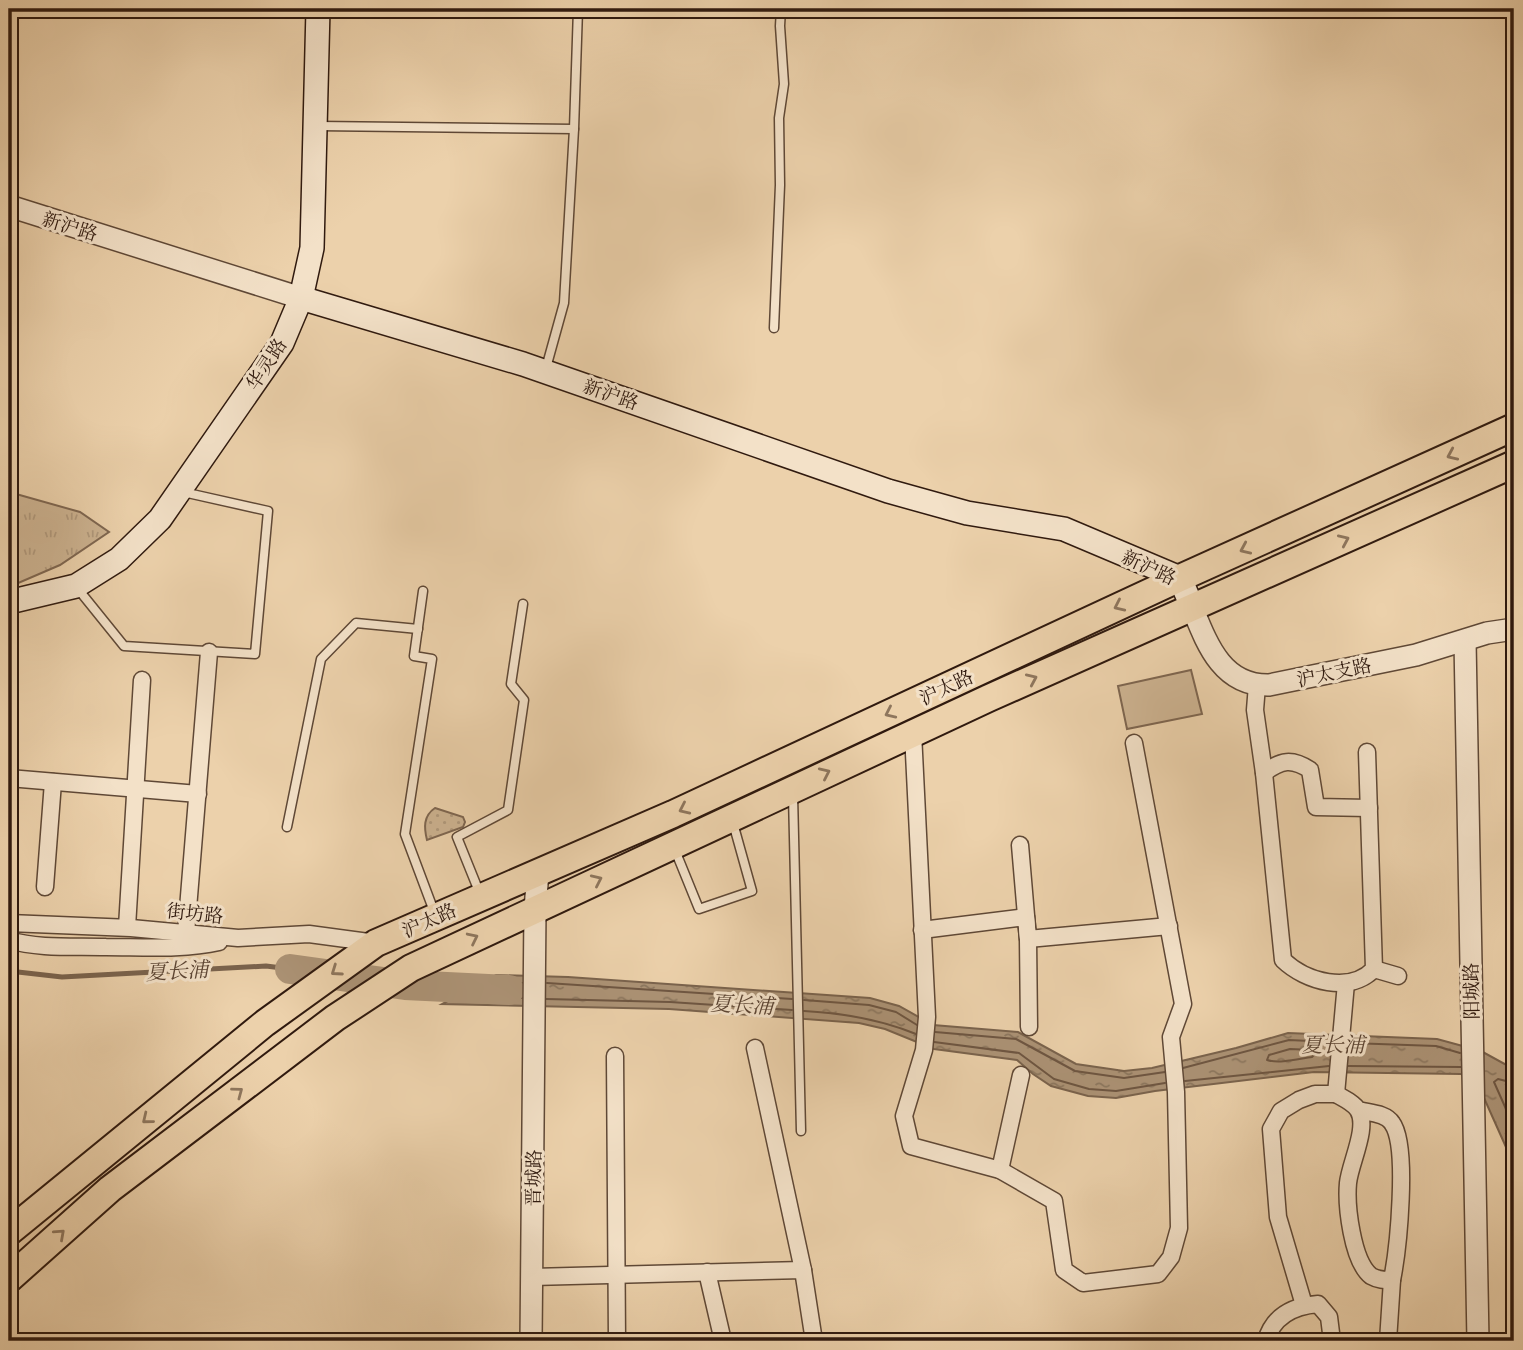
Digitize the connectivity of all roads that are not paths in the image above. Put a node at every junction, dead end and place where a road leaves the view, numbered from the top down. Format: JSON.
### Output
{"nodes":[{"id":1,"x":318,"y":9,"type":"edge"},
{"id":2,"x":578,"y":9,"type":"edge"},
{"id":3,"x":781,"y":9,"type":"edge"},
{"id":4,"x":315,"y":126,"type":"junction"},
{"id":5,"x":574,"y":129,"type":"junction"},
{"id":6,"x":9,"y":206,"type":"edge"},
{"id":7,"x":301,"y":298,"type":"junction"},
{"id":8,"x":774,"y":328,"type":"dead end"},
{"id":9,"x":545,"y":371,"type":"junction"},
{"id":10,"x":1514,"y":427,"type":"edge"},
{"id":11,"x":1514,"y":464,"type":"edge"},
{"id":12,"x":179,"y":491,"type":"junction"},
{"id":13,"x":1180,"y":578,"type":"junction"},
{"id":14,"x":76,"y":586,"type":"junction"},
{"id":15,"x":423,"y":591,"type":"dead end"},
{"id":16,"x":9,"y":602,"type":"edge"},
{"id":17,"x":523,"y":604,"type":"dead end"},
{"id":18,"x":1192,"y":607,"type":"junction"},
{"id":19,"x":418,"y":629,"type":"junction"},
{"id":20,"x":1514,"y":629,"type":"edge"},
{"id":21,"x":1465,"y":641,"type":"junction"},
{"id":22,"x":209,"y":652,"type":"junction"},
{"id":23,"x":142,"y":680,"type":"dead end"},
{"id":24,"x":1257,"y":685,"type":"junction"},
{"id":25,"x":913,"y":733,"type":"junction"},
{"id":26,"x":1134,"y":743,"type":"dead end"},
{"id":27,"x":1367,"y":752,"type":"dead end"},
{"id":28,"x":1265,"y":773,"type":"junction"},
{"id":29,"x":9,"y":778,"type":"edge"},
{"id":30,"x":53,"y":782,"type":"junction"},
{"id":31,"x":793,"y":788,"type":"junction"},
{"id":32,"x":134,"y":789,"type":"junction"},
{"id":33,"x":198,"y":794,"type":"junction"},
{"id":34,"x":1369,"y":808,"type":"junction"},
{"id":35,"x":731,"y":817,"type":"junction"},
{"id":36,"x":287,"y":827,"type":"dead end"},
{"id":37,"x":673,"y":844,"type":"junction"},
{"id":38,"x":1020,"y":845,"type":"dead end"},
{"id":39,"x":538,"y":872,"type":"junction"},
{"id":40,"x":45,"y":887,"type":"dead end"},
{"id":41,"x":481,"y":897,"type":"junction"},
{"id":42,"x":535,"y":909,"type":"junction"},
{"id":43,"x":436,"y":917,"type":"junction"},
{"id":44,"x":1026,"y":917,"type":"junction"},
{"id":45,"x":9,"y":923,"type":"edge"},
{"id":46,"x":1169,"y":926,"type":"junction"},
{"id":47,"x":127,"y":927,"type":"junction"},
{"id":48,"x":922,"y":930,"type":"junction"},
{"id":49,"x":186,"y":933,"type":"junction"},
{"id":50,"x":238,"y":938,"type":"junction"},
{"id":51,"x":1028,"y":939,"type":"junction"},
{"id":52,"x":9,"y":940,"type":"edge"},
{"id":53,"x":376,"y":943,"type":"junction"},
{"id":54,"x":1374,"y":969,"type":"junction"},
{"id":55,"x":1398,"y":976,"type":"dead end"},
{"id":56,"x":1346,"y":982,"type":"junction"},
{"id":57,"x":1029,"y":1027,"type":"dead end"},
{"id":58,"x":755,"y":1048,"type":"dead end"},
{"id":59,"x":615,"y":1056,"type":"dead end"},
{"id":60,"x":1021,"y":1075,"type":"dead end"},
{"id":61,"x":1337,"y":1087,"type":"junction"},
{"id":62,"x":1358,"y":1110,"type":"junction"},
{"id":63,"x":801,"y":1131,"type":"dead end"},
{"id":64,"x":1000,"y":1170,"type":"junction"},
{"id":65,"x":9,"y":1232,"type":"edge"},
{"id":66,"x":803,"y":1270,"type":"junction"},
{"id":67,"x":707,"y":1272,"type":"junction"},
{"id":68,"x":615,"y":1275,"type":"junction"},
{"id":69,"x":532,"y":1277,"type":"junction"},
{"id":70,"x":9,"y":1279,"type":"edge"},
{"id":71,"x":1392,"y":1280,"type":"junction"},
{"id":72,"x":1304,"y":1305,"type":"junction"},
{"id":73,"x":531,"y":1341,"type":"edge"},
{"id":74,"x":617,"y":1341,"type":"edge"},
{"id":75,"x":723,"y":1341,"type":"edge"},
{"id":76,"x":814,"y":1341,"type":"edge"},
{"id":77,"x":1266,"y":1341,"type":"edge"},
{"id":78,"x":1332,"y":1341,"type":"edge"},
{"id":79,"x":1388,"y":1341,"type":"edge"},
{"id":80,"x":1478,"y":1341,"type":"edge"}],
"edges":[{"from":1,"to":4,"type":"main road","name":"华灵路"},
{"from":2,"to":5,"type":"lane"},
{"from":3,"to":8,"type":"lane"},
{"from":4,"to":5,"type":"lane"},
{"from":4,"to":7,"type":"main road","name":"华灵路"},
{"from":5,"to":9,"type":"lane"},
{"from":6,"to":7,"type":"street","name":"新沪路"},
{"from":7,"to":9,"type":"main road","name":"新沪路"},
{"from":7,"to":12,"type":"main road","name":"华灵路"},
{"from":9,"to":13,"type":"main road","name":"新沪路"},
{"from":10,"to":13,"type":"main road","name":"沪太路","one_way":true},
{"from":18,"to":11,"type":"main road","name":"沪太路","one_way":true},
{"from":12,"to":14,"type":"main road","name":"华灵路"},
{"from":12,"to":22,"type":"lane"},
{"from":13,"to":18,"type":"main road","name":"新沪路"},
{"from":13,"to":39,"type":"main road","name":"沪太路","one_way":true},
{"from":14,"to":16,"type":"main road","name":"华灵路"},
{"from":14,"to":22,"type":"lane"},
{"from":15,"to":19,"type":"lane"},
{"from":17,"to":41,"type":"lane"},
{"from":18,"to":24,"type":"street"},
{"from":25,"to":18,"type":"main road","name":"沪太路","one_way":true},
{"from":19,"to":36,"type":"lane"},
{"from":19,"to":43,"type":"lane"},
{"from":20,"to":21,"type":"street","name":"沪太支路"},
{"from":21,"to":24,"type":"street","name":"沪太支路"},
{"from":21,"to":80,"type":"street","name":"阳城路"},
{"from":22,"to":33,"type":"street"},
{"from":23,"to":32,"type":"street"},
{"from":24,"to":28,"type":"street"},
{"from":31,"to":25,"type":"main road","name":"沪太路","one_way":true},
{"from":25,"to":48,"type":"street"},
{"from":26,"to":46,"type":"street"},
{"from":27,"to":34,"type":"street"},
{"from":28,"to":34,"type":"street"},
{"from":28,"to":56,"type":"street"},
{"from":29,"to":30,"type":"street"},
{"from":30,"to":32,"type":"street"},
{"from":30,"to":40,"type":"street"},
{"from":31,"to":35,"type":"main road","name":"沪太路"},
{"from":31,"to":63,"type":"lane"},
{"from":32,"to":33,"type":"street"},
{"from":32,"to":47,"type":"street"},
{"from":33,"to":49,"type":"street"},
{"from":34,"to":54,"type":"street"},
{"from":35,"to":37,"type":"main road","name":"沪太路"},
{"from":35,"to":37,"type":"lane"},
{"from":42,"to":37,"type":"main road","name":"沪太路","one_way":true},
{"from":38,"to":44,"type":"street"},
{"from":39,"to":41,"type":"main road","name":"沪太路"},
{"from":39,"to":42,"type":"street"},
{"from":41,"to":43,"type":"main road","name":"沪太路"},
{"from":42,"to":69,"type":"street","name":"晋城路"},
{"from":70,"to":42,"type":"main road","name":"沪太路","one_way":true},
{"from":43,"to":53,"type":"main road","name":"沪太路"},
{"from":44,"to":48,"type":"street"},
{"from":44,"to":51,"type":"street"},
{"from":45,"to":47,"type":"street","name":"街坊路"},
{"from":46,"to":51,"type":"street"},
{"from":46,"to":64,"type":"street"},
{"from":47,"to":49,"type":"street","name":"街坊路"},
{"from":48,"to":64,"type":"street"},
{"from":49,"to":50,"type":"street","name":"街坊路"},
{"from":50,"to":52,"type":"street"},
{"from":50,"to":53,"type":"street","name":"街坊路"},
{"from":51,"to":57,"type":"street"},
{"from":53,"to":65,"type":"main road","name":"沪太路","one_way":true},
{"from":54,"to":55,"type":"street"},
{"from":54,"to":56,"type":"street"},
{"from":56,"to":61,"type":"street"},
{"from":58,"to":66,"type":"street"},
{"from":59,"to":68,"type":"street"},
{"from":60,"to":64,"type":"street"},
{"from":61,"to":62,"type":"street"},
{"from":61,"to":72,"type":"street"},
{"from":62,"to":71,"type":"street"},
{"from":62,"to":71,"type":"street"},
{"from":66,"to":67,"type":"street"},
{"from":66,"to":76,"type":"street"},
{"from":67,"to":68,"type":"street"},
{"from":67,"to":75,"type":"street"},
{"from":68,"to":69,"type":"street"},
{"from":68,"to":74,"type":"street"},
{"from":69,"to":73,"type":"street","name":"晋城路"},
{"from":71,"to":79,"type":"street"},
{"from":72,"to":77,"type":"street"},
{"from":72,"to":78,"type":"street"}]}
